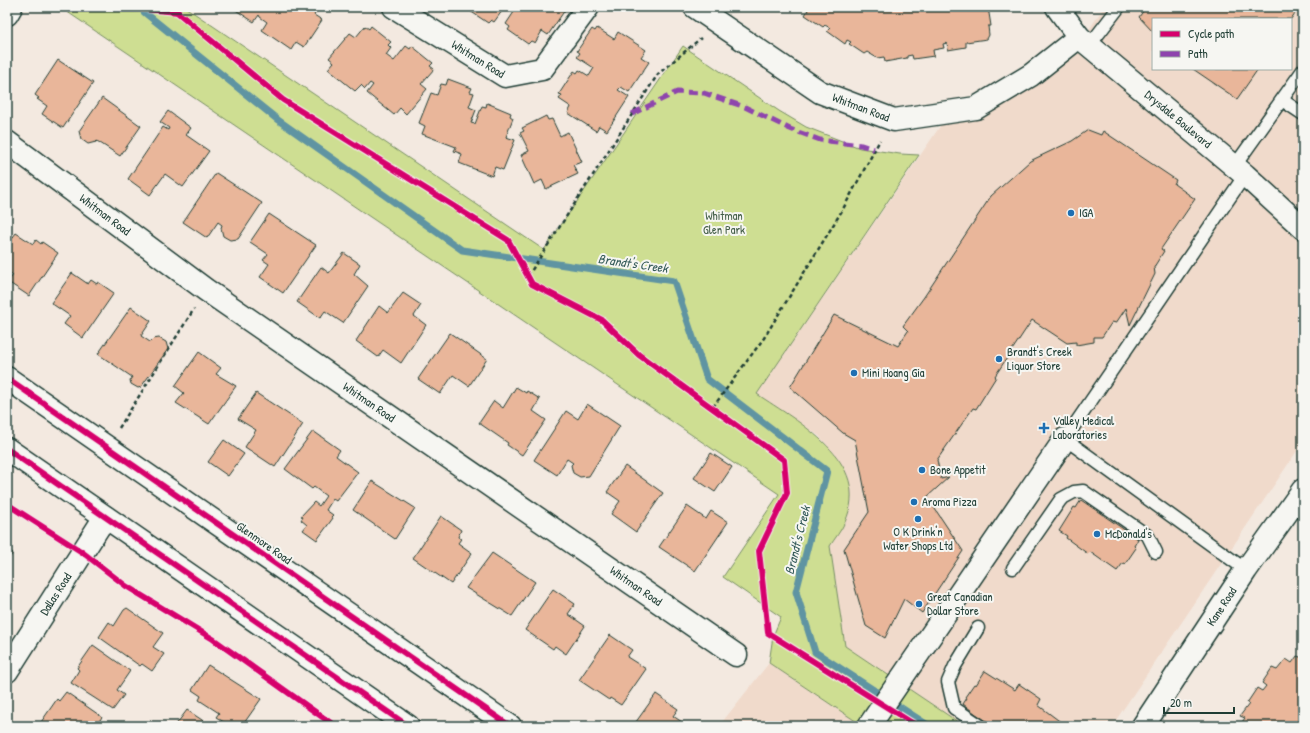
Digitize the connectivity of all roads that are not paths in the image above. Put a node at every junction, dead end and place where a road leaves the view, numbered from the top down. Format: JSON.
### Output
{"nodes":[{"id":1,"x":11,"y":7,"type":"edge"},
{"id":2,"x":394,"y":7,"type":"edge"},
{"id":3,"x":588,"y":7,"type":"edge"},
{"id":4,"x":1057,"y":7,"type":"edge"},
{"id":5,"x":1119,"y":7,"type":"edge"},
{"id":6,"x":705,"y":12,"type":"edge"},
{"id":7,"x":7,"y":14,"type":"edge"},
{"id":8,"x":1084,"y":42,"type":"junction"},
{"id":9,"x":1303,"y":70,"type":"edge"},
{"id":10,"x":1282,"y":100,"type":"junction"},
{"id":11,"x":1303,"y":114,"type":"edge"},
{"id":12,"x":7,"y":142,"type":"edge"},
{"id":13,"x":1239,"y":171,"type":"junction"},
{"id":14,"x":1303,"y":228,"type":"edge"},
{"id":15,"x":7,"y":378,"type":"edge"},
{"id":16,"x":1065,"y":438,"type":"junction"},
{"id":17,"x":7,"y":449,"type":"edge"},
{"id":18,"x":1303,"y":490,"type":"edge"},
{"id":19,"x":105,"y":517,"type":"junction"},
{"id":20,"x":1156,"y":552,"type":"dead end"},
{"id":21,"x":1013,"y":568,"type":"dead end"},
{"id":22,"x":1246,"y":570,"type":"junction"},
{"id":23,"x":978,"y":628,"type":"dead end"},
{"id":24,"x":736,"y":655,"type":"dead end"},
{"id":25,"x":7,"y":671,"type":"edge"},
{"id":26,"x":408,"y":726,"type":"edge"},
{"id":27,"x":510,"y":726,"type":"edge"},
{"id":28,"x":869,"y":726,"type":"edge"},
{"id":29,"x":981,"y":726,"type":"edge"},
{"id":30,"x":1143,"y":726,"type":"edge"}],
"edges":[{"from":1,"to":7,"type":"street"},
{"from":2,"to":3,"type":"street","name":"Whitman Road"},
{"from":4,"to":8,"type":"street","name":"Drysdale Boulevard"},
{"from":5,"to":8,"type":"lane"},
{"from":6,"to":8,"type":"street","name":"Whitman Road"},
{"from":8,"to":13,"type":"street","name":"Drysdale Boulevard"},
{"from":9,"to":10,"type":"lane"},
{"from":10,"to":11,"type":"lane"},
{"from":10,"to":13,"type":"lane"},
{"from":12,"to":24,"type":"street","name":"Whitman Road"},
{"from":13,"to":14,"type":"street","name":"Drysdale Boulevard"},
{"from":13,"to":16,"type":"lane"},
{"from":15,"to":27,"type":"street","name":"Glenmore Road"},
{"from":16,"to":22,"type":"lane"},
{"from":16,"to":28,"type":"street"},
{"from":17,"to":19,"type":"street"},
{"from":18,"to":22,"type":"street","name":"Kane Road"},
{"from":19,"to":25,"type":"street","name":"Dallas Road"},
{"from":19,"to":26,"type":"street"},
{"from":20,"to":21,"type":"lane"},
{"from":22,"to":30,"type":"street","name":"Kane Road"},
{"from":23,"to":29,"type":"lane"}]}
